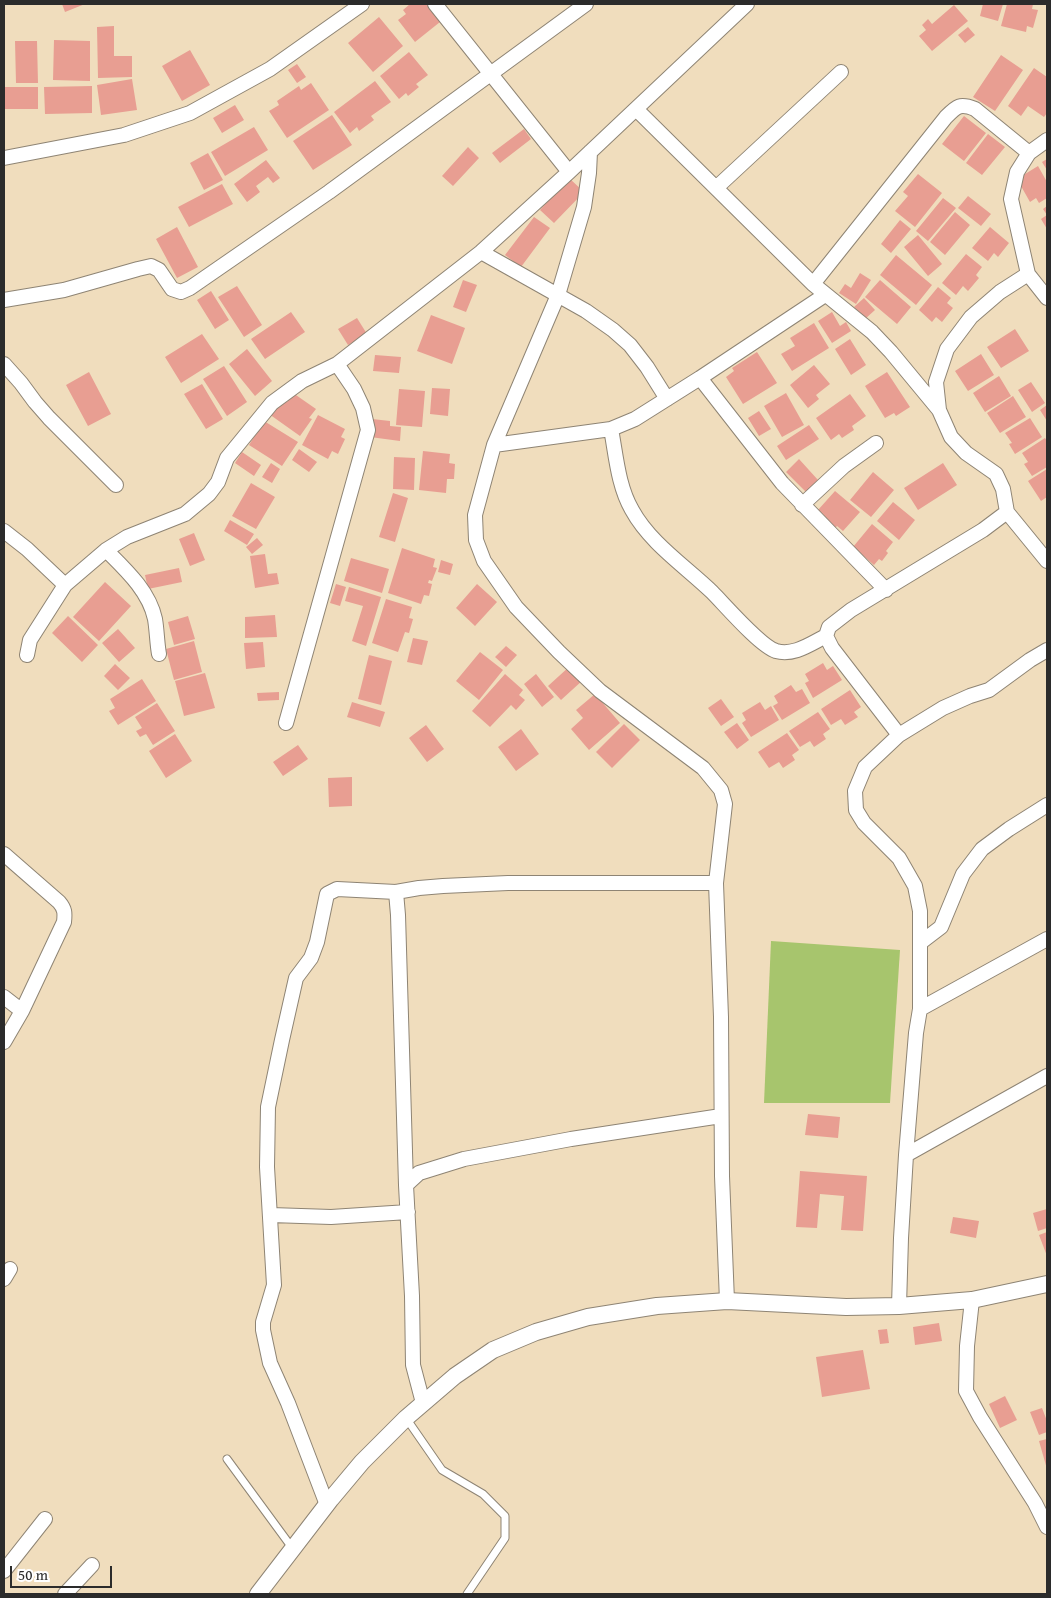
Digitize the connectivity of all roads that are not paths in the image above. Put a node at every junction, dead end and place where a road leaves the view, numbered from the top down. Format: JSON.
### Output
{"nodes":[{"id":1,"x":362,"y":4,"type":"edge"},
{"id":2,"x":435,"y":4,"type":"edge"},
{"id":3,"x":586,"y":4,"type":"edge"},
{"id":4,"x":746,"y":4,"type":"edge"},
{"id":5,"x":841,"y":72,"type":"dead end"},
{"id":6,"x":490,"y":73,"type":"junction"},
{"id":7,"x":636,"y":109,"type":"junction"},
{"id":8,"x":1047,"y":140,"type":"edge"},
{"id":9,"x":590,"y":152,"type":"junction"},
{"id":10,"x":1029,"y":153,"type":"junction"},
{"id":11,"x":4,"y":158,"type":"edge"},
{"id":12,"x":569,"y":172,"type":"junction"},
{"id":13,"x":716,"y":188,"type":"junction"},
{"id":14,"x":481,"y":252,"type":"junction"},
{"id":15,"x":1028,"y":274,"type":"junction"},
{"id":16,"x":813,"y":284,"type":"junction"},
{"id":17,"x":558,"y":294,"type":"junction"},
{"id":18,"x":825,"y":295,"type":"junction"},
{"id":19,"x":1047,"y":298,"type":"edge"},
{"id":20,"x":4,"y":300,"type":"edge"},
{"id":21,"x":4,"y":364,"type":"edge"},
{"id":22,"x":338,"y":364,"type":"junction"},
{"id":23,"x":700,"y":378,"type":"junction"},
{"id":24,"x":667,"y":399,"type":"junction"},
{"id":25,"x":939,"y":410,"type":"junction"},
{"id":26,"x":611,"y":429,"type":"junction"},
{"id":27,"x":876,"y":443,"type":"dead end"},
{"id":28,"x":494,"y":445,"type":"junction"},
{"id":29,"x":116,"y":486,"type":"dead end"},
{"id":30,"x":802,"y":505,"type":"junction"},
{"id":31,"x":1007,"y":512,"type":"junction"},
{"id":32,"x":4,"y":531,"type":"edge"},
{"id":33,"x":106,"y":550,"type":"junction"},
{"id":34,"x":1047,"y":561,"type":"edge"},
{"id":35,"x":65,"y":585,"type":"junction"},
{"id":36,"x":886,"y":590,"type":"junction"},
{"id":37,"x":826,"y":636,"type":"junction"},
{"id":38,"x":1047,"y":650,"type":"edge"},
{"id":39,"x":159,"y":654,"type":"dead end"},
{"id":40,"x":27,"y":655,"type":"dead end"},
{"id":41,"x":286,"y":723,"type":"dead end"},
{"id":42,"x":899,"y":735,"type":"junction"},
{"id":43,"x":1047,"y":805,"type":"edge"},
{"id":44,"x":4,"y":854,"type":"edge"},
{"id":45,"x":716,"y":884,"type":"junction"},
{"id":46,"x":396,"y":892,"type":"junction"},
{"id":47,"x":1047,"y":939,"type":"edge"},
{"id":48,"x":920,"y":942,"type":"junction"},
{"id":49,"x":4,"y":997,"type":"edge"},
{"id":50,"x":920,"y":1009,"type":"junction"},
{"id":51,"x":22,"y":1011,"type":"junction"},
{"id":52,"x":4,"y":1042,"type":"edge"},
{"id":53,"x":1047,"y":1076,"type":"edge"},
{"id":54,"x":721,"y":1116,"type":"junction"},
{"id":55,"x":906,"y":1156,"type":"junction"},
{"id":56,"x":406,"y":1185,"type":"junction"},
{"id":57,"x":408,"y":1212,"type":"junction"},
{"id":58,"x":271,"y":1215,"type":"junction"},
{"id":59,"x":1047,"y":1284,"type":"edge"},
{"id":60,"x":972,"y":1300,"type":"junction"},
{"id":61,"x":727,"y":1301,"type":"junction"},
{"id":62,"x":899,"y":1306,"type":"junction"},
{"id":63,"x":422,"y":1403,"type":"junction"},
{"id":64,"x":406,"y":1418,"type":"junction"},
{"id":65,"x":227,"y":1459,"type":"dead end"},
{"id":66,"x":327,"y":1505,"type":"junction"},
{"id":67,"x":45,"y":1519,"type":"dead end"},
{"id":68,"x":1047,"y":1526,"type":"edge"},
{"id":69,"x":293,"y":1549,"type":"junction"},
{"id":70,"x":92,"y":1565,"type":"dead end"},
{"id":71,"x":4,"y":1571,"type":"edge"},
{"id":72,"x":65,"y":1594,"type":"edge"},
{"id":73,"x":258,"y":1594,"type":"edge"},
{"id":74,"x":467,"y":1594,"type":"edge"}],
"edges":[{"from":1,"to":11,"type":"street"},
{"from":2,"to":6,"type":"street"},
{"from":3,"to":6,"type":"street"},
{"from":4,"to":7,"type":"street"},
{"from":5,"to":13,"type":"street"},
{"from":6,"to":12,"type":"street"},
{"from":6,"to":20,"type":"street"},
{"from":7,"to":9,"type":"street"},
{"from":7,"to":13,"type":"street"},
{"from":8,"to":10,"type":"street"},
{"from":9,"to":12,"type":"street"},
{"from":9,"to":17,"type":"street"},
{"from":10,"to":15,"type":"street"},
{"from":10,"to":16,"type":"street"},
{"from":12,"to":14,"type":"street"},
{"from":13,"to":16,"type":"street"},
{"from":14,"to":17,"type":"street"},
{"from":14,"to":22,"type":"street"},
{"from":15,"to":19,"type":"street"},
{"from":15,"to":25,"type":"street"},
{"from":16,"to":18,"type":"street"},
{"from":17,"to":24,"type":"street"},
{"from":17,"to":28,"type":"street"},
{"from":18,"to":23,"type":"street"},
{"from":18,"to":25,"type":"street"},
{"from":21,"to":29,"type":"street"},
{"from":22,"to":33,"type":"street"},
{"from":22,"to":41,"type":"street"},
{"from":23,"to":24,"type":"street"},
{"from":23,"to":30,"type":"street"},
{"from":24,"to":26,"type":"street"},
{"from":25,"to":31,"type":"street"},
{"from":26,"to":28,"type":"street"},
{"from":26,"to":37,"type":"street"},
{"from":27,"to":30,"type":"street"},
{"from":28,"to":45,"type":"street"},
{"from":30,"to":36,"type":"street"},
{"from":31,"to":34,"type":"street"},
{"from":31,"to":36,"type":"street"},
{"from":32,"to":35,"type":"street"},
{"from":33,"to":35,"type":"street"},
{"from":33,"to":39,"type":"street"},
{"from":35,"to":40,"type":"street"},
{"from":36,"to":37,"type":"street"},
{"from":37,"to":42,"type":"street"},
{"from":38,"to":42,"type":"street"},
{"from":42,"to":48,"type":"street"},
{"from":43,"to":48,"type":"street"},
{"from":44,"to":51,"type":"street"},
{"from":45,"to":46,"type":"street"},
{"from":45,"to":54,"type":"street"},
{"from":46,"to":56,"type":"street"},
{"from":46,"to":58,"type":"street"},
{"from":47,"to":50,"type":"street"},
{"from":48,"to":50,"type":"street"},
{"from":49,"to":51,"type":"street"},
{"from":50,"to":55,"type":"street"},
{"from":51,"to":52,"type":"street"},
{"from":53,"to":55,"type":"street"},
{"from":54,"to":56,"type":"street"},
{"from":54,"to":61,"type":"street"},
{"from":55,"to":62,"type":"street"},
{"from":56,"to":57,"type":"street"},
{"from":57,"to":58,"type":"street"},
{"from":57,"to":63,"type":"street"},
{"from":58,"to":66,"type":"street"},
{"from":59,"to":60,"type":"street"},
{"from":60,"to":62,"type":"street"},
{"from":60,"to":68,"type":"street"},
{"from":61,"to":62,"type":"street"},
{"from":61,"to":63,"type":"street"},
{"from":63,"to":64,"type":"street"},
{"from":64,"to":66,"type":"street"},
{"from":64,"to":74,"type":"lane"},
{"from":65,"to":69,"type":"lane"},
{"from":66,"to":69,"type":"street"},
{"from":67,"to":71,"type":"street"},
{"from":69,"to":73,"type":"street"},
{"from":70,"to":72,"type":"street"}]}
